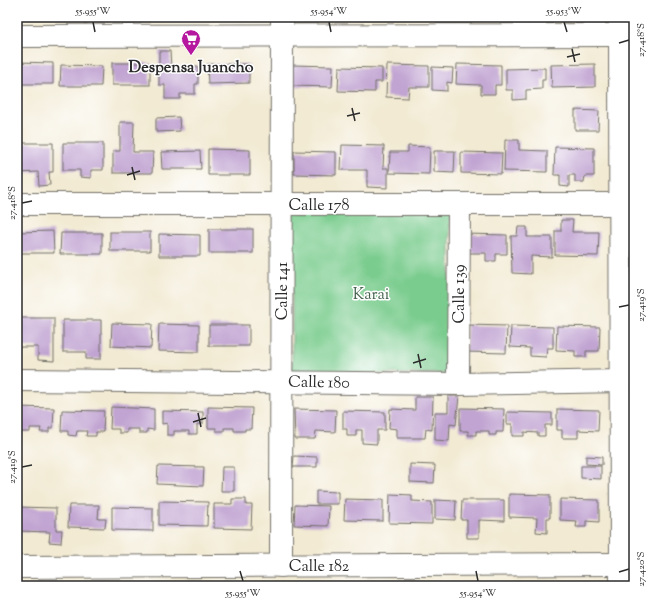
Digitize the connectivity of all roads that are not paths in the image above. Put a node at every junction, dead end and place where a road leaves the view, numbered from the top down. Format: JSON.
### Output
{"nodes":[{"id":1,"x":102,"y":26,"type":"edge"},
{"id":2,"x":282,"y":26,"type":"edge"},
{"id":3,"x":453,"y":26,"type":"edge"},
{"id":4,"x":625,"y":29,"type":"edge"},
{"id":5,"x":17,"y":36,"type":"edge"},
{"id":6,"x":281,"y":203,"type":"junction"},
{"id":7,"x":17,"y":204,"type":"edge"},
{"id":8,"x":459,"y":204,"type":"junction"},
{"id":9,"x":620,"y":204,"type":"junction"},
{"id":10,"x":627,"y":306,"type":"edge"},
{"id":11,"x":17,"y":380,"type":"edge"},
{"id":12,"x":281,"y":381,"type":"junction"},
{"id":13,"x":621,"y":381,"type":"junction"},
{"id":14,"x":458,"y":384,"type":"junction"},
{"id":15,"x":280,"y":566,"type":"junction"},
{"id":16,"x":17,"y":567,"type":"edge"},
{"id":17,"x":625,"y":580,"type":"edge"}],
"edges":[{"from":1,"to":2,"type":"street"},
{"from":1,"to":5,"type":"street"},
{"from":2,"to":3,"type":"street"},
{"from":2,"to":6,"type":"street","name":"Calle 141"},
{"from":3,"to":4,"type":"street"},
{"from":4,"to":9,"type":"street"},
{"from":6,"to":7,"type":"street","name":"Calle 178"},
{"from":6,"to":8,"type":"street","name":"Calle 178"},
{"from":6,"to":12,"type":"street","name":"Calle 141"},
{"from":8,"to":9,"type":"street","name":"Calle 178"},
{"from":8,"to":14,"type":"street","name":"Calle 139"},
{"from":9,"to":10,"type":"street"},
{"from":10,"to":13,"type":"street"},
{"from":11,"to":12,"type":"street","name":"Calle 180"},
{"from":12,"to":14,"type":"street","name":"Calle 180"},
{"from":12,"to":15,"type":"street","name":"Calle 141"},
{"from":13,"to":14,"type":"street","name":"Calle 180"},
{"from":13,"to":17,"type":"street"},
{"from":15,"to":16,"type":"street","name":"Calle 182"},
{"from":15,"to":17,"type":"street","name":"Calle 182"}]}
